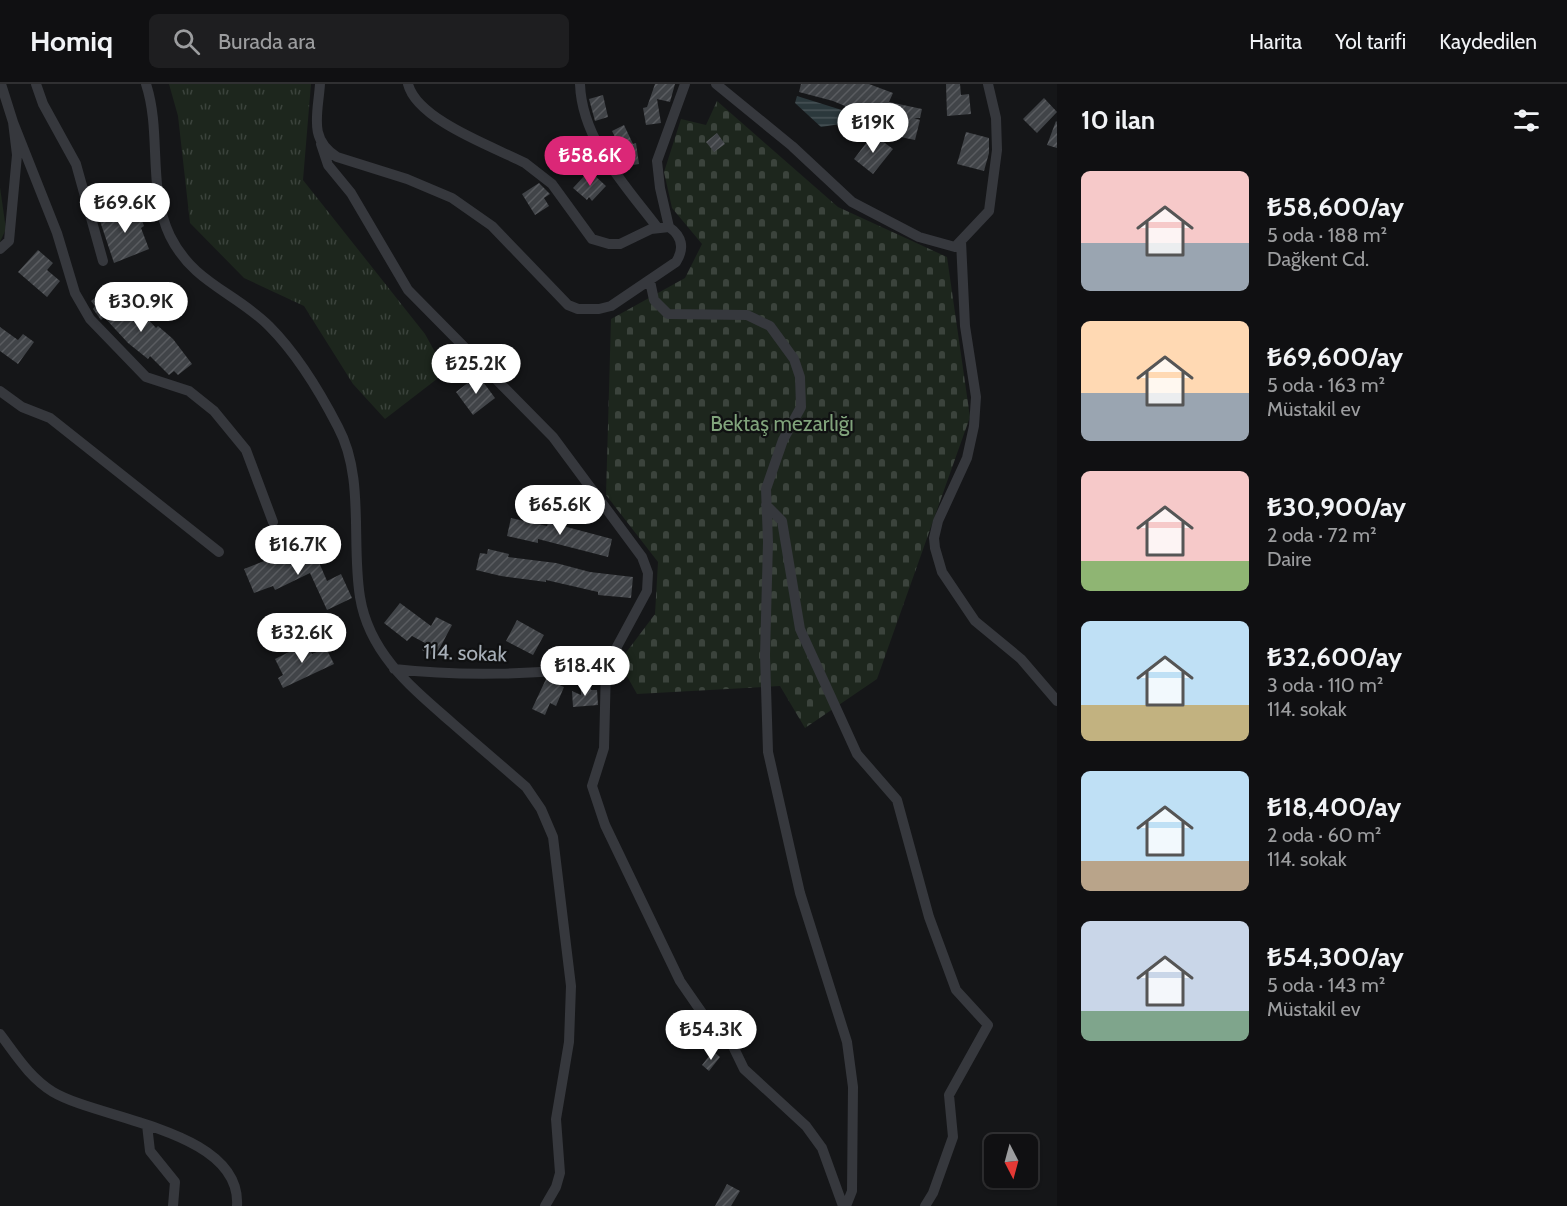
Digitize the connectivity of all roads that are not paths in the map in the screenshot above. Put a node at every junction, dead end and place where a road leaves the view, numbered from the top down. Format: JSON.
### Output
{"nodes":[{"id":1,"x":2,"y":84,"type":"edge"},
{"id":2,"x":36,"y":84,"type":"edge"},
{"id":3,"x":146,"y":84,"type":"edge"},
{"id":4,"x":320,"y":84,"type":"edge"},
{"id":5,"x":408,"y":84,"type":"edge"},
{"id":6,"x":580,"y":84,"type":"edge"},
{"id":7,"x":685,"y":84,"type":"edge"},
{"id":8,"x":716,"y":84,"type":"edge"},
{"id":9,"x":988,"y":84,"type":"edge"},
{"id":10,"x":13,"y":122,"type":"junction"},
{"id":11,"x":321,"y":144,"type":"junction"},
{"id":12,"x":657,"y":227,"type":"junction"},
{"id":13,"x":669,"y":227,"type":"junction"},
{"id":14,"x":961,"y":241,"type":"junction"},
{"id":15,"x":0,"y":249,"type":"edge"},
{"id":16,"x":103,"y":261,"type":"dead end"},
{"id":17,"x":650,"y":281,"type":"junction"},
{"id":18,"x":0,"y":391,"type":"edge"},
{"id":19,"x":766,"y":505,"type":"junction"},
{"id":20,"x":273,"y":522,"type":"dead end"},
{"id":21,"x":219,"y":552,"type":"dead end"},
{"id":22,"x":606,"y":668,"type":"junction"},
{"id":23,"x":394,"y":669,"type":"junction"},
{"id":24,"x":1057,"y":701,"type":"edge"},
{"id":25,"x":0,"y":1034,"type":"edge"},
{"id":26,"x":147,"y":1125,"type":"junction"},
{"id":27,"x":173,"y":1206,"type":"edge"},
{"id":28,"x":237,"y":1206,"type":"edge"},
{"id":29,"x":545,"y":1206,"type":"edge"},
{"id":30,"x":845,"y":1206,"type":"edge"},
{"id":31,"x":925,"y":1206,"type":"edge"}],
"edges":[{"from":1,"to":10,"type":"street"},
{"from":2,"to":16,"type":"street"},
{"from":3,"to":23,"type":"street"},
{"from":4,"to":11,"type":"street"},
{"from":5,"to":12,"type":"street"},
{"from":6,"to":12,"type":"street"},
{"from":7,"to":13,"type":"street"},
{"from":8,"to":14,"type":"street"},
{"from":9,"to":14,"type":"street"},
{"from":10,"to":15,"type":"street"},
{"from":10,"to":20,"type":"street"},
{"from":11,"to":17,"type":"street"},
{"from":11,"to":22,"type":"street"},
{"from":12,"to":13,"type":"street"},
{"from":13,"to":17,"type":"street"},
{"from":14,"to":24,"type":"street"},
{"from":17,"to":19,"type":"street"},
{"from":18,"to":21,"type":"street"},
{"from":19,"to":30,"type":"street"},
{"from":19,"to":31,"type":"street"},
{"from":22,"to":23,"type":"street","name":"114. sokak"},
{"from":22,"to":30,"type":"street"},
{"from":23,"to":29,"type":"street"},
{"from":25,"to":26,"type":"street"},
{"from":26,"to":27,"type":"street"},
{"from":26,"to":28,"type":"street"}]}
